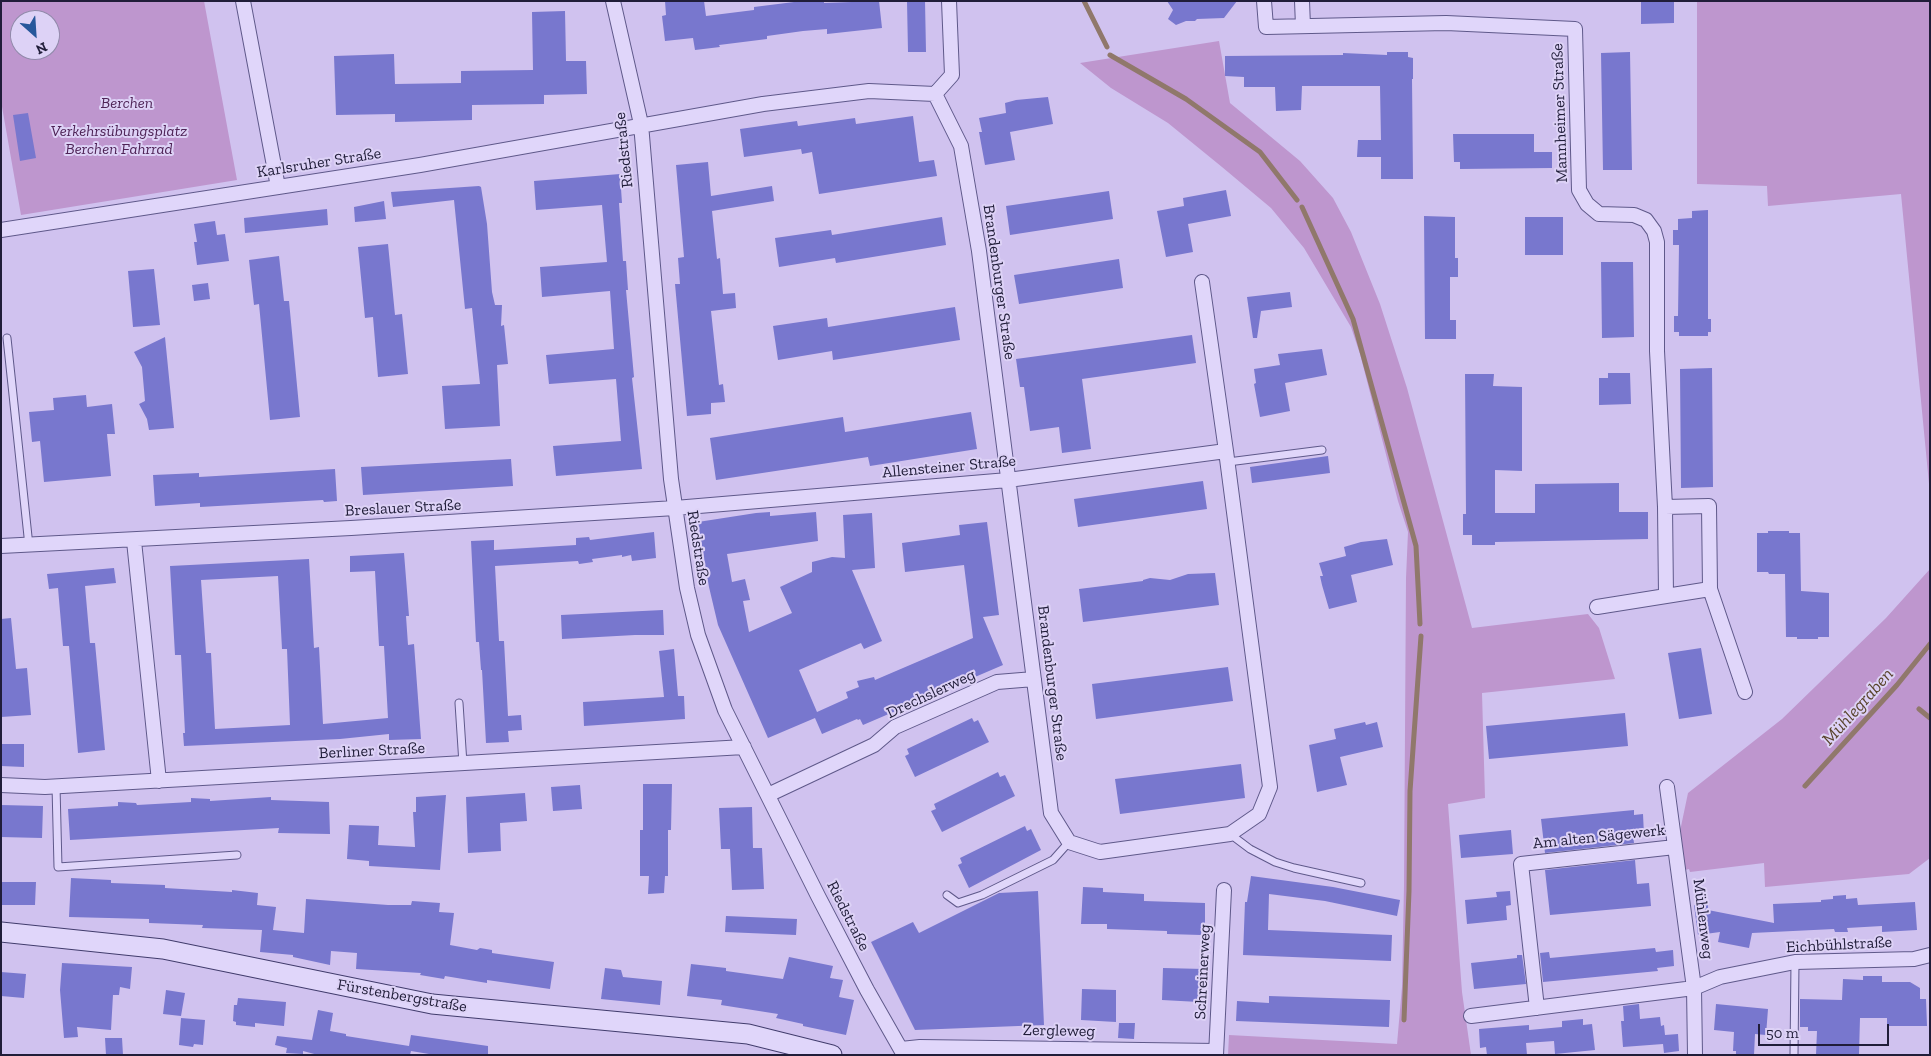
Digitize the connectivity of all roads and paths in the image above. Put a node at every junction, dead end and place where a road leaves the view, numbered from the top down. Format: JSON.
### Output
{"nodes":[{"id":1,"x":243,"y":1,"type":"edge"},
{"id":2,"x":613,"y":1,"type":"edge"},
{"id":3,"x":949,"y":1,"type":"edge"},
{"id":4,"x":1264,"y":1,"type":"edge"},
{"id":5,"x":1302,"y":1,"type":"edge"},
{"id":6,"x":1303,"y":26,"type":"junction"},
{"id":7,"x":935,"y":94,"type":"junction"},
{"id":8,"x":641,"y":124,"type":"junction"},
{"id":9,"x":278,"y":187,"type":"junction"},
{"id":10,"x":2,"y":228,"type":"edge"},
{"id":11,"x":1202,"y":282,"type":"dead end"},
{"id":12,"x":7,"y":338,"type":"dead end"},
{"id":13,"x":1322,"y":450,"type":"dead end"},
{"id":14,"x":1227,"y":457,"type":"junction"},
{"id":15,"x":1008,"y":480,"type":"junction"},
{"id":16,"x":1665,"y":507,"type":"junction"},
{"id":17,"x":674,"y":508,"type":"junction"},
{"id":18,"x":134,"y":541,"type":"junction"},
{"id":19,"x":1,"y":546,"type":"edge"},
{"id":20,"x":29,"y":546,"type":"junction"},
{"id":21,"x":1710,"y":589,"type":"junction"},
{"id":22,"x":1666,"y":595,"type":"junction"},
{"id":23,"x":1597,"y":607,"type":"dead end"},
{"id":24,"x":1034,"y":678,"type":"junction"},
{"id":25,"x":1744,"y":692,"type":"dead end"},
{"id":26,"x":459,"y":703,"type":"dead end"},
{"id":27,"x":744,"y":747,"type":"junction"},
{"id":28,"x":463,"y":764,"type":"junction"},
{"id":29,"x":159,"y":780,"type":"junction"},
{"id":30,"x":1,"y":785,"type":"edge"},
{"id":31,"x":56,"y":786,"type":"junction"},
{"id":32,"x":1667,"y":787,"type":"dead end"},
{"id":33,"x":768,"y":795,"type":"junction"},
{"id":34,"x":1230,"y":834,"type":"junction"},
{"id":35,"x":1070,"y":842,"type":"junction"},
{"id":36,"x":1675,"y":847,"type":"junction"},
{"id":37,"x":237,"y":855,"type":"dead end"},
{"id":38,"x":1360,"y":883,"type":"dead end"},
{"id":39,"x":1224,"y":890,"type":"dead end"},
{"id":40,"x":947,"y":895,"type":"dead end"},
{"id":41,"x":1,"y":932,"type":"edge"},
{"id":42,"x":1930,"y":955,"type":"edge"},
{"id":43,"x":1795,"y":962,"type":"junction"},
{"id":44,"x":1694,"y":988,"type":"junction"},
{"id":45,"x":1537,"y":1008,"type":"junction"},
{"id":46,"x":1471,"y":1016,"type":"dead end"},
{"id":47,"x":903,"y":1052,"type":"edge"},
{"id":48,"x":1216,"y":1053,"type":"edge"},
{"id":49,"x":832,"y":1055,"type":"edge"},
{"id":50,"x":1695,"y":1055,"type":"edge"},
{"id":51,"x":1794,"y":1055,"type":"edge"}],
"edges":[{"from":1,"to":9,"type":"street"},
{"from":2,"to":8,"type":"street","name":"Riedstraße"},
{"from":3,"to":7,"type":"street"},
{"from":4,"to":6,"type":"street","name":"Mannheimer Straße"},
{"from":5,"to":6,"type":"street"},
{"from":6,"to":16,"type":"street","name":"Mannheimer Straße"},
{"from":7,"to":8,"type":"street"},
{"from":7,"to":15,"type":"street","name":"Brandenburger Straße"},
{"from":8,"to":9,"type":"street","name":"Karlsruher Straße"},
{"from":8,"to":17,"type":"street","name":"Riedstraße"},
{"from":9,"to":10,"type":"street","name":"Karlsruher Straße"},
{"from":11,"to":14,"type":"street"},
{"from":12,"to":20,"type":"lane"},
{"from":13,"to":14,"type":"lane"},
{"from":14,"to":15,"type":"street","name":"Allensteiner Straße"},
{"from":14,"to":34,"type":"street"},
{"from":15,"to":17,"type":"street","name":"Allensteiner Straße"},
{"from":15,"to":24,"type":"street","name":"Brandenburger Straße"},
{"from":16,"to":21,"type":"street"},
{"from":16,"to":22,"type":"street","name":"Mannheimer Straße"},
{"from":17,"to":18,"type":"street","name":"Breslauer Straße"},
{"from":17,"to":27,"type":"street","name":"Riedstraße"},
{"from":18,"to":20,"type":"street","name":"Breslauer Straße"},
{"from":18,"to":29,"type":"street"},
{"from":19,"to":20,"type":"street","name":"Breslauer Straße"},
{"from":21,"to":22,"type":"street"},
{"from":21,"to":25,"type":"street"},
{"from":22,"to":23,"type":"street"},
{"from":24,"to":33,"type":"street","name":"Drechslerweg"},
{"from":24,"to":35,"type":"street","name":"Brandenburger Straße"},
{"from":26,"to":28,"type":"lane"},
{"from":27,"to":28,"type":"street","name":"Berliner Straße"},
{"from":27,"to":33,"type":"street","name":"Riedstraße"},
{"from":28,"to":29,"type":"street","name":"Berliner Straße"},
{"from":29,"to":31,"type":"street","name":"Berliner Straße"},
{"from":30,"to":31,"type":"street","name":"Berliner Straße"},
{"from":31,"to":37,"type":"lane"},
{"from":32,"to":36,"type":"street","name":"Mühlenweg"},
{"from":33,"to":47,"type":"street","name":"Riedstraße"},
{"from":34,"to":35,"type":"street"},
{"from":34,"to":38,"type":"lane"},
{"from":35,"to":40,"type":"lane"},
{"from":36,"to":44,"type":"street","name":"Mühlenweg"},
{"from":36,"to":45,"type":"street","name":"Am alten Sägewerk"},
{"from":39,"to":48,"type":"street","name":"Schreinerweg"},
{"from":41,"to":49,"type":"main road","name":"Fürstenbergstraße"},
{"from":42,"to":43,"type":"street","name":"Eichbühlstraße"},
{"from":43,"to":44,"type":"street","name":"Eichbühlstraße"},
{"from":43,"to":51,"type":"lane"},
{"from":44,"to":45,"type":"street"},
{"from":44,"to":50,"type":"street","name":"Mühlenweg"},
{"from":45,"to":46,"type":"street"},
{"from":47,"to":48,"type":"street","name":"Zergleweg"}]}
